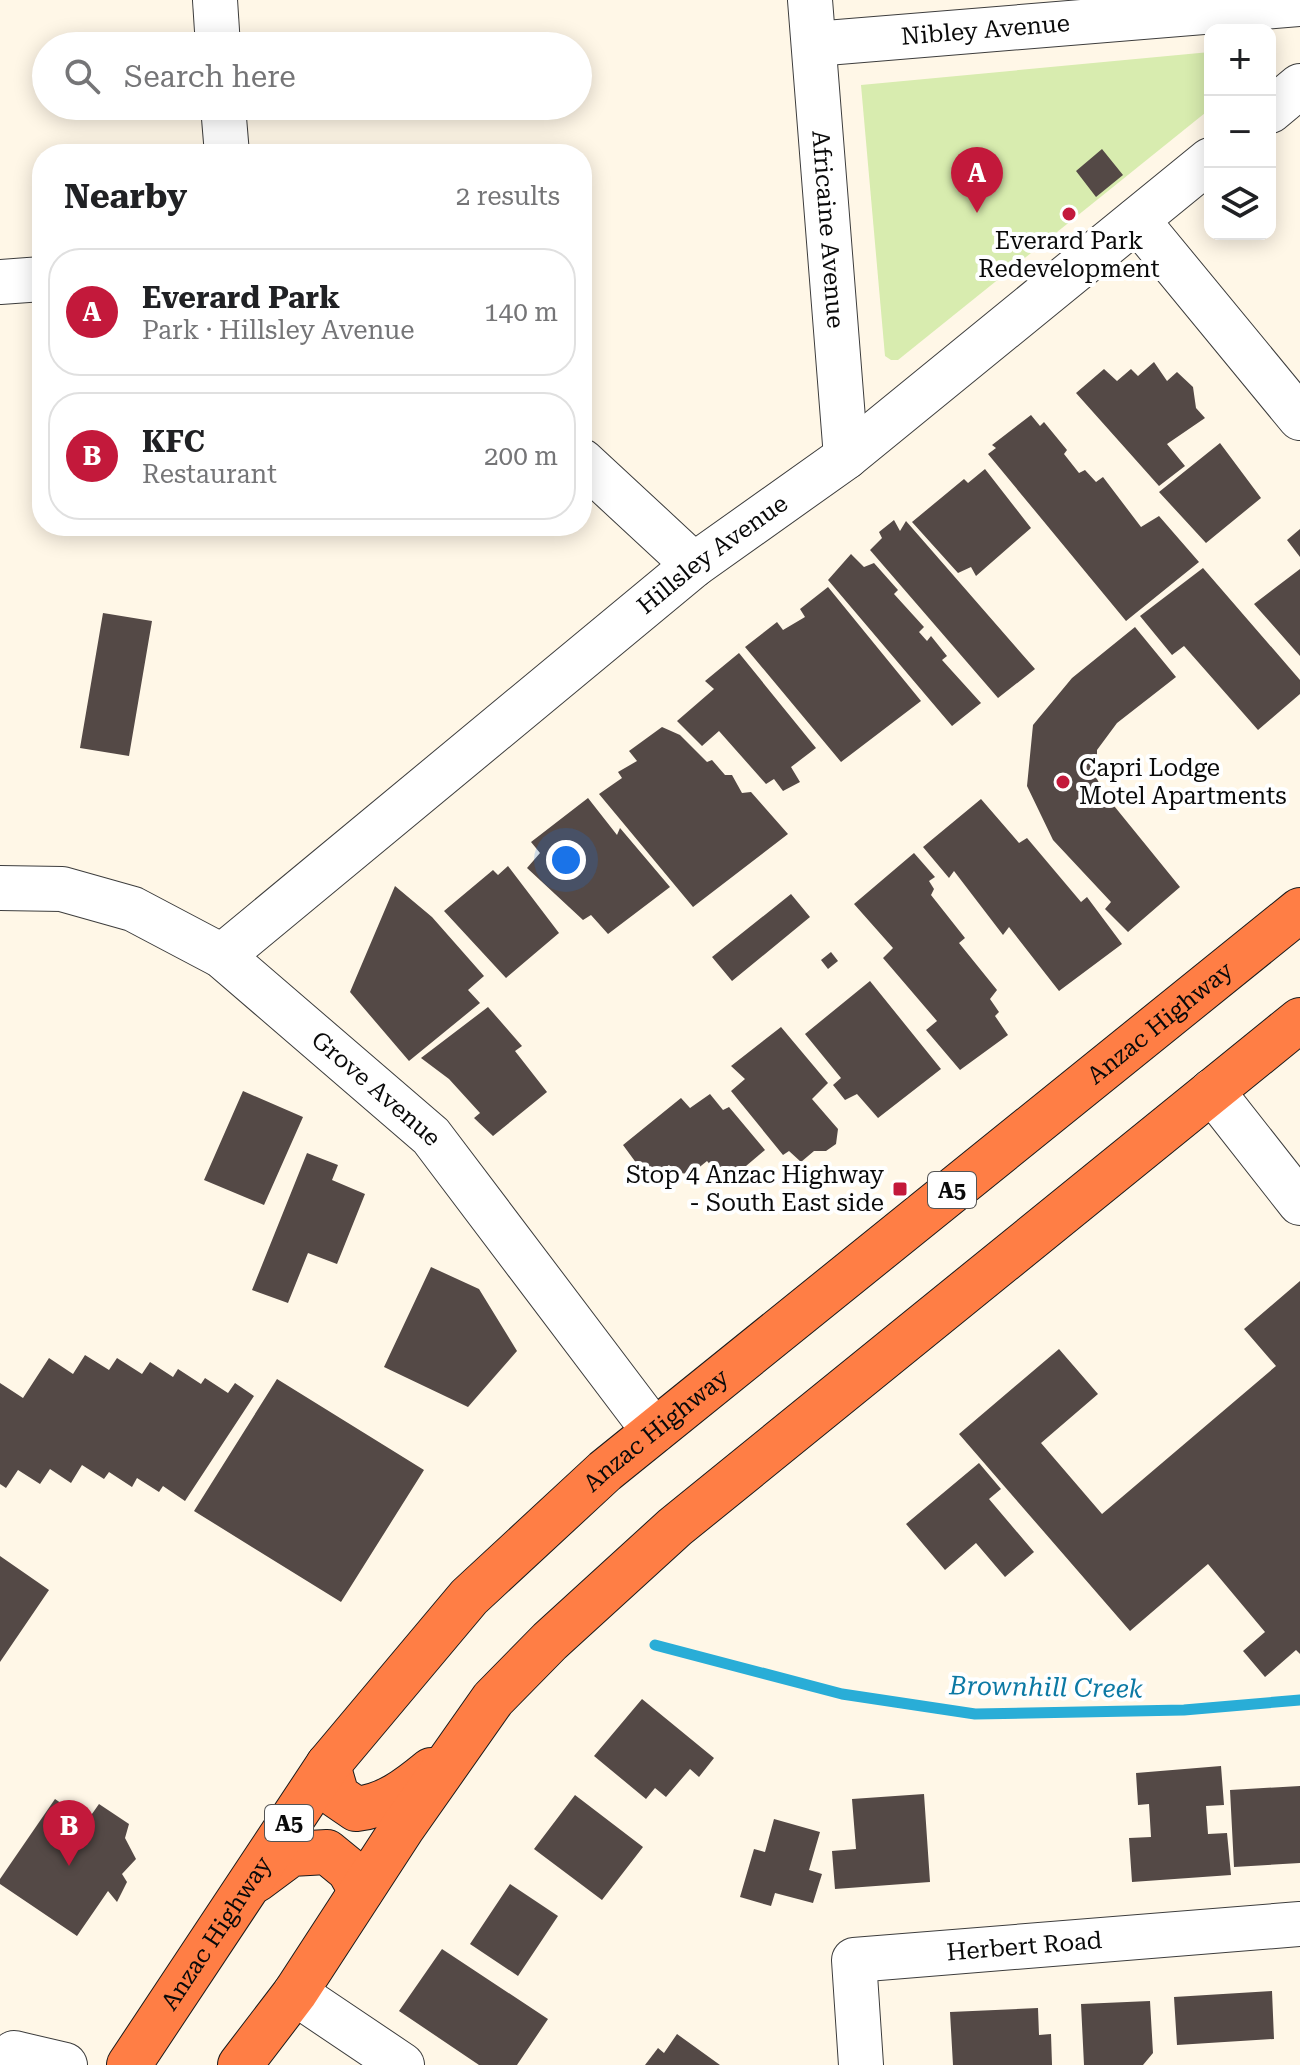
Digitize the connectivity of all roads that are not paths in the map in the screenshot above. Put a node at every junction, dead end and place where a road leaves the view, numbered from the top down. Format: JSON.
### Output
{"nodes":[{"id":1,"x":215,"y":0,"type":"edge"},
{"id":2,"x":810,"y":0,"type":"edge"},
{"id":3,"x":1300,"y":4,"type":"edge"},
{"id":4,"x":217,"y":32,"type":"edge"},
{"id":5,"x":814,"y":44,"type":"junction"},
{"id":6,"x":1300,"y":86,"type":"edge"},
{"id":7,"x":1276,"y":106,"type":"edge"},
{"id":8,"x":224,"y":120,"type":"edge"},
{"id":9,"x":226,"y":144,"type":"edge"},
{"id":10,"x":1204,"y":165,"type":"edge"},
{"id":11,"x":1137,"y":220,"type":"junction"},
{"id":12,"x":32,"y":280,"type":"edge"},
{"id":13,"x":0,"y":282,"type":"edge"},
{"id":14,"x":1300,"y":418,"type":"edge"},
{"id":15,"x":846,"y":457,"type":"junction"},
{"id":16,"x":592,"y":470,"type":"edge"},
{"id":17,"x":694,"y":565,"type":"junction"},
{"id":18,"x":0,"y":888,"type":"edge"},
{"id":19,"x":1300,"y":910,"type":"edge"},
{"id":20,"x":222,"y":956,"type":"junction"},
{"id":21,"x":1300,"y":1020,"type":"edge"},
{"id":22,"x":1212,"y":1091,"type":"junction"},
{"id":23,"x":1300,"y":1203,"type":"edge"},
{"id":24,"x":654,"y":1431,"type":"junction"},
{"id":25,"x":460,"y":1745,"type":"junction"},
{"id":26,"x":328,"y":1765,"type":"junction"},
{"id":27,"x":247,"y":1886,"type":"junction"},
{"id":28,"x":361,"y":1891,"type":"junction"},
{"id":29,"x":1300,"y":1924,"type":"edge"},
{"id":30,"x":295,"y":1993,"type":"junction"},
{"id":31,"x":14,"y":2053,"type":"dead end"},
{"id":32,"x":65,"y":2065,"type":"edge"},
{"id":33,"x":129,"y":2065,"type":"edge"},
{"id":34,"x":240,"y":2065,"type":"edge"},
{"id":35,"x":402,"y":2065,"type":"edge"},
{"id":36,"x":861,"y":2065,"type":"edge"}],
"edges":[{"from":1,"to":4,"type":"street"},
{"from":2,"to":5,"type":"street","name":"Africaine Avenue"},
{"from":3,"to":5,"type":"street","name":"Nibley Avenue"},
{"from":5,"to":15,"type":"street","name":"Africaine Avenue"},
{"from":6,"to":7,"type":"street"},
{"from":8,"to":9,"type":"street"},
{"from":10,"to":11,"type":"street","name":"Hillsley Avenue"},
{"from":11,"to":14,"type":"street"},
{"from":11,"to":15,"type":"street","name":"Hillsley Avenue"},
{"from":12,"to":13,"type":"street"},
{"from":15,"to":17,"type":"street","name":"Hillsley Avenue"},
{"from":16,"to":17,"type":"street"},
{"from":17,"to":20,"type":"street","name":"Hillsley Avenue"},
{"from":18,"to":20,"type":"street","name":"Grove Avenue"},
{"from":19,"to":24,"type":"highway","name":"Anzac Highway","number":"A5"},
{"from":20,"to":24,"type":"street","name":"Grove Avenue"},
{"from":21,"to":22,"type":"highway"},
{"from":22,"to":23,"type":"street"},
{"from":22,"to":25,"type":"highway"},
{"from":24,"to":26,"type":"highway","name":"Anzac Highway","number":"A5"},
{"from":25,"to":26,"type":"highway"},
{"from":25,"to":28,"type":"highway"},
{"from":26,"to":27,"type":"highway","name":"Anzac Highway","number":"A5"},
{"from":27,"to":28,"type":"highway"},
{"from":27,"to":33,"type":"highway","name":"Anzac Highway","number":"A5"},
{"from":28,"to":30,"type":"highway"},
{"from":29,"to":36,"type":"street","name":"Herbert Road"},
{"from":30,"to":34,"type":"highway"},
{"from":30,"to":35,"type":"street"},
{"from":31,"to":32,"type":"street"}]}
